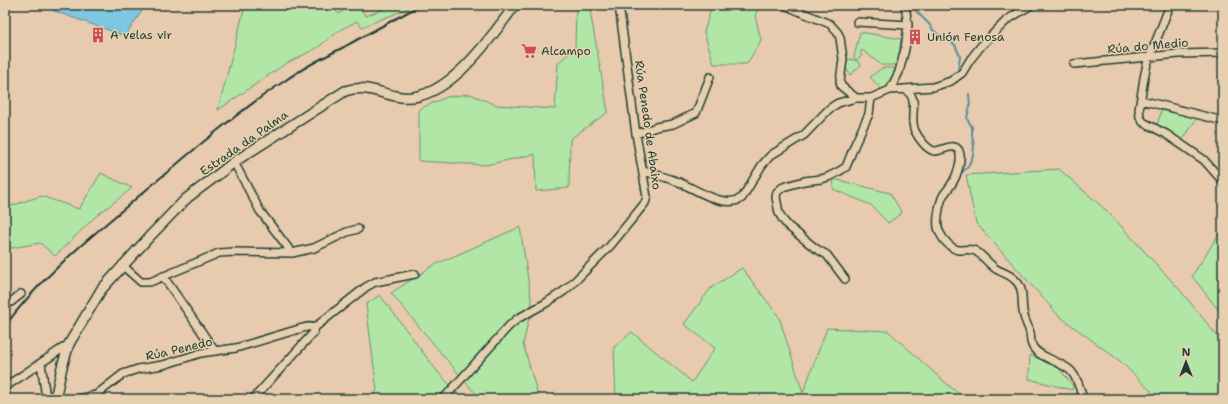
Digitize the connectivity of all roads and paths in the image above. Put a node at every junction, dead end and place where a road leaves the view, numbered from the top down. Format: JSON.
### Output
{"nodes":[{"id":1,"x":515,"y":5,"type":"edge"},
{"id":2,"x":619,"y":5,"type":"edge"},
{"id":3,"x":784,"y":5,"type":"edge"},
{"id":4,"x":905,"y":5,"type":"edge"},
{"id":5,"x":1031,"y":5,"type":"edge"},
{"id":6,"x":1170,"y":5,"type":"edge"},
{"id":7,"x":857,"y":22,"type":"dead end"},
{"id":8,"x":908,"y":25,"type":"junction"},
{"id":9,"x":1223,"y":53,"type":"edge"},
{"id":10,"x":1151,"y":57,"type":"junction"},
{"id":11,"x":1074,"y":64,"type":"dead end"},
{"id":12,"x":710,"y":77,"type":"dead end"},
{"id":13,"x":905,"y":89,"type":"junction"},
{"id":14,"x":890,"y":90,"type":"junction"},
{"id":15,"x":856,"y":98,"type":"junction"},
{"id":16,"x":871,"y":98,"type":"junction"},
{"id":17,"x":1141,"y":100,"type":"junction"},
{"id":18,"x":1223,"y":121,"type":"edge"},
{"id":19,"x":636,"y":134,"type":"junction"},
{"id":20,"x":234,"y":162,"type":"junction"},
{"id":21,"x":643,"y":171,"type":"junction"},
{"id":22,"x":1223,"y":180,"type":"edge"},
{"id":23,"x":358,"y":229,"type":"dead end"},
{"id":24,"x":292,"y":253,"type":"junction"},
{"id":25,"x":122,"y":266,"type":"junction"},
{"id":26,"x":415,"y":274,"type":"dead end"},
{"id":27,"x":163,"y":276,"type":"junction"},
{"id":28,"x":845,"y":279,"type":"dead end"},
{"id":29,"x":21,"y":294,"type":"dead end"},
{"id":30,"x":5,"y":304,"type":"edge"},
{"id":31,"x":314,"y":328,"type":"junction"},
{"id":32,"x":69,"y":344,"type":"junction"},
{"id":33,"x":215,"y":351,"type":"junction"},
{"id":34,"x":41,"y":363,"type":"junction"},
{"id":35,"x":5,"y":387,"type":"edge"},
{"id":36,"x":50,"y":398,"type":"edge"},
{"id":37,"x":257,"y":398,"type":"edge"},
{"id":38,"x":77,"y":399,"type":"edge"},
{"id":39,"x":441,"y":399,"type":"edge"},
{"id":40,"x":1083,"y":399,"type":"edge"}],
"edges":[{"from":1,"to":20,"type":"street","name":"Estrada da Palma"},
{"from":2,"to":19,"type":"street","name":"Rúa Penedo de Abaixo"},
{"from":3,"to":15,"type":"street"},
{"from":4,"to":8,"type":"street"},
{"from":5,"to":13,"type":"street"},
{"from":6,"to":10,"type":"street"},
{"from":7,"to":8,"type":"street"},
{"from":8,"to":14,"type":"street"},
{"from":9,"to":10,"type":"street","name":"Rúa do Medio"},
{"from":10,"to":11,"type":"street","name":"Rúa do Medio"},
{"from":10,"to":17,"type":"street"},
{"from":12,"to":19,"type":"street"},
{"from":13,"to":14,"type":"street"},
{"from":13,"to":40,"type":"street"},
{"from":14,"to":16,"type":"street"},
{"from":15,"to":16,"type":"street"},
{"from":15,"to":21,"type":"street"},
{"from":16,"to":28,"type":"street"},
{"from":17,"to":18,"type":"street"},
{"from":17,"to":22,"type":"street"},
{"from":19,"to":21,"type":"street","name":"Rúa Penedo de Abaixo"},
{"from":20,"to":24,"type":"street"},
{"from":20,"to":25,"type":"street","name":"Estrada da Palma"},
{"from":21,"to":39,"type":"street","name":"Rúa Penedo de Abaixo"},
{"from":23,"to":24,"type":"street"},
{"from":24,"to":27,"type":"street"},
{"from":25,"to":27,"type":"street"},
{"from":25,"to":32,"type":"street","name":"Estrada da Palma"},
{"from":26,"to":31,"type":"street"},
{"from":27,"to":33,"type":"street"},
{"from":29,"to":30,"type":"street"},
{"from":31,"to":33,"type":"street","name":"Rúa Penedo"},
{"from":31,"to":37,"type":"street"},
{"from":32,"to":34,"type":"street"},
{"from":32,"to":36,"type":"street","name":"Estrada da Palma"},
{"from":33,"to":38,"type":"street","name":"Rúa Penedo"},
{"from":34,"to":35,"type":"street"},
{"from":34,"to":36,"type":"street"},
{"from":36,"to":38,"type":"street","name":"Rúa Penedo"}]}
